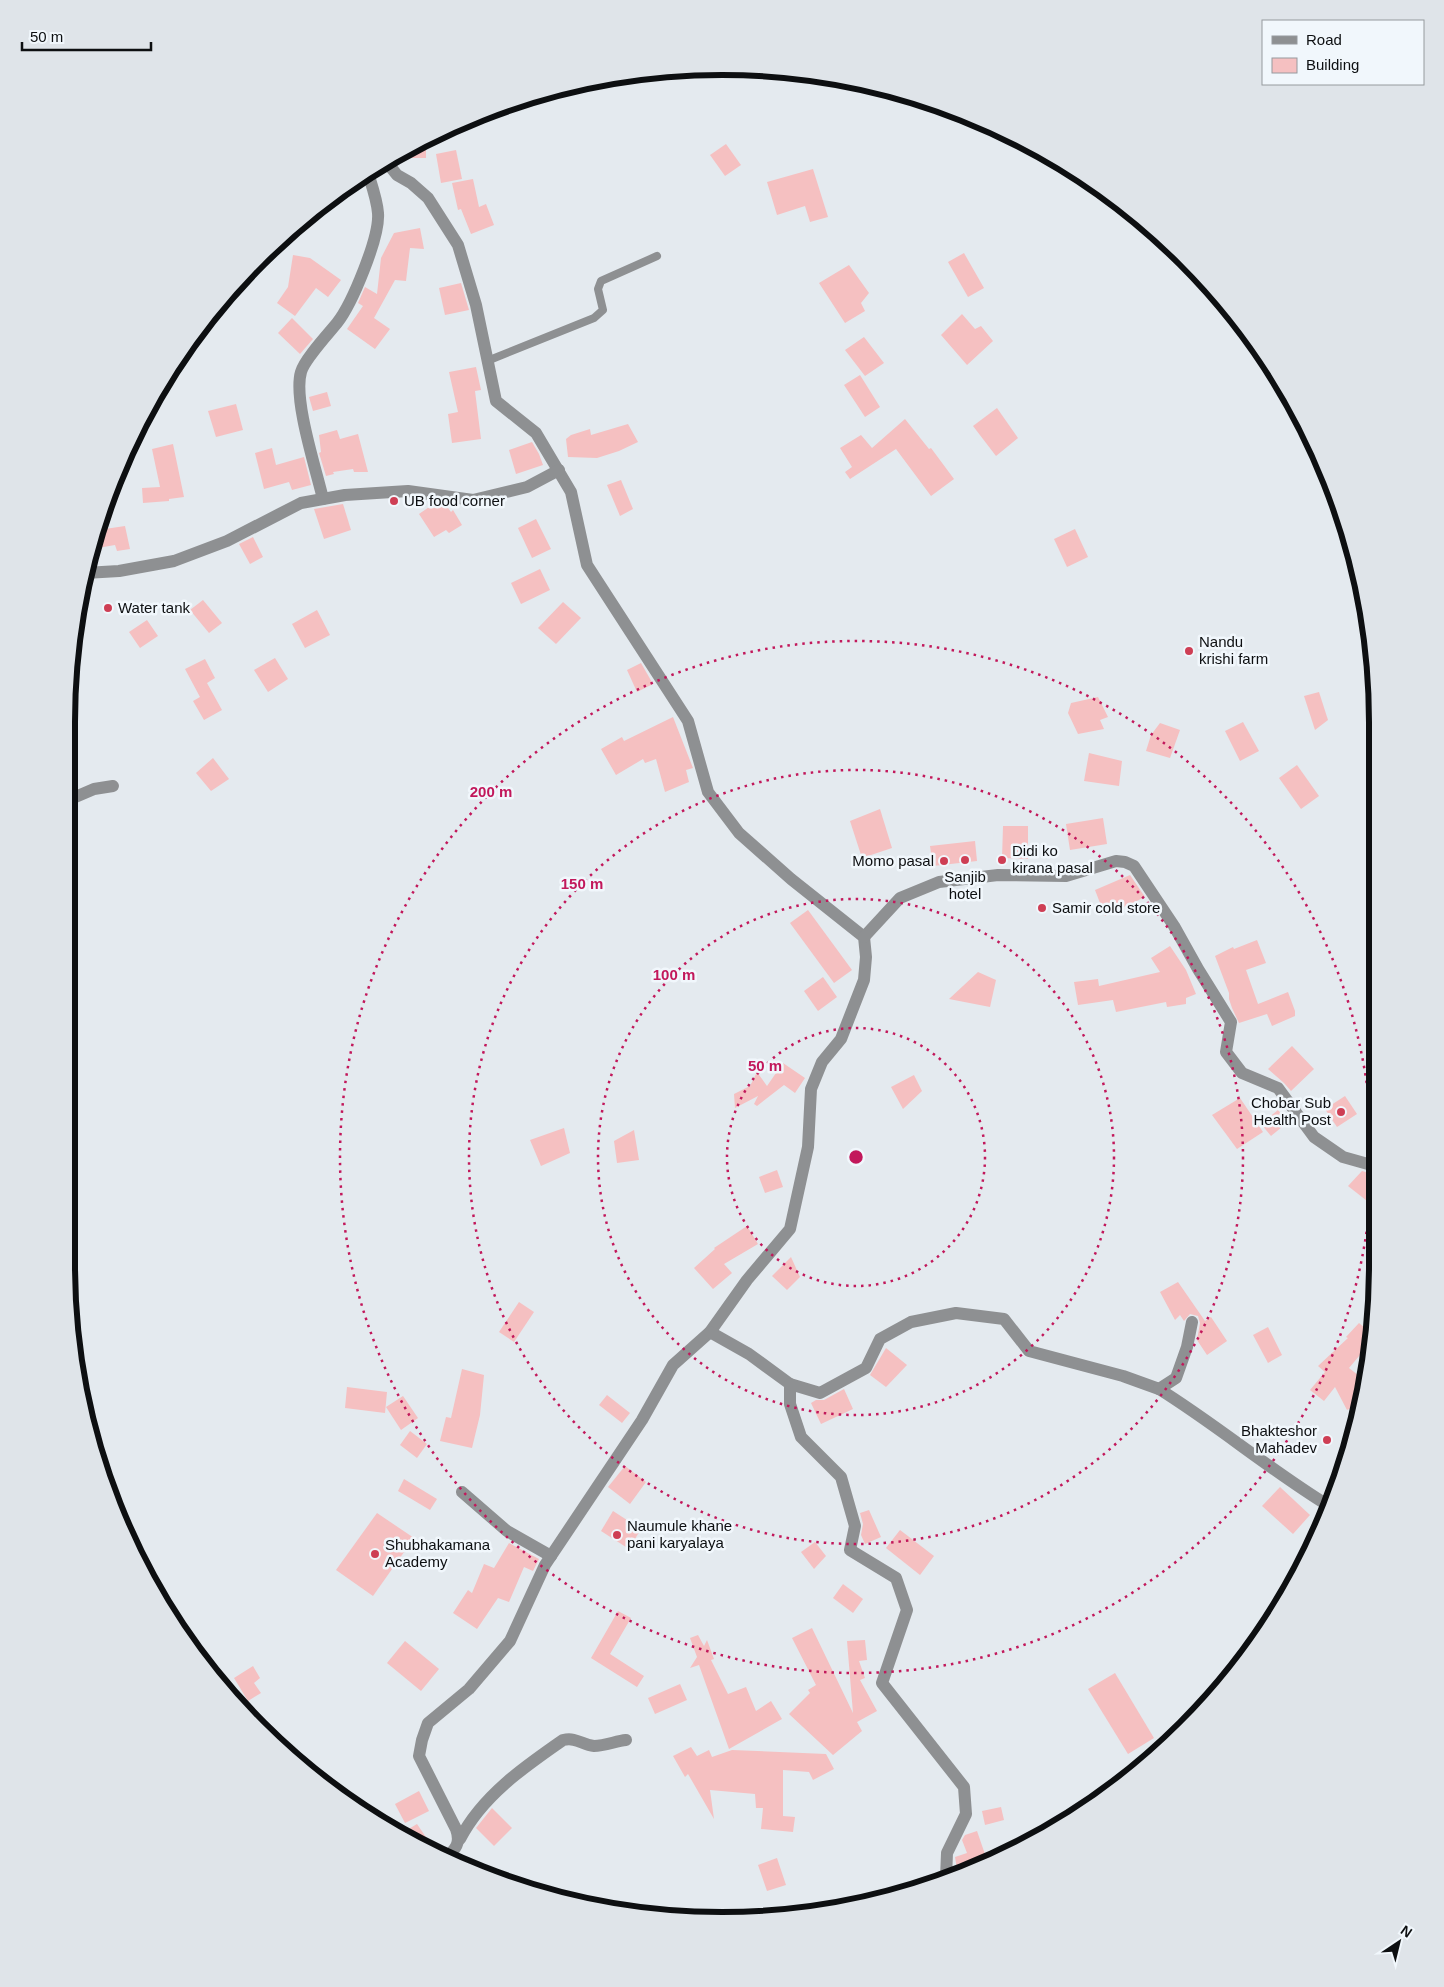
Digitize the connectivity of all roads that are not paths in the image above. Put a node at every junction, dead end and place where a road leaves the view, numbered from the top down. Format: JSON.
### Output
{"nodes":[{"id":1,"x":390,"y":167,"type":"edge"},
{"id":2,"x":370,"y":180,"type":"edge"},
{"id":3,"x":657,"y":256,"type":"dead end"},
{"id":4,"x":486,"y":362,"type":"junction"},
{"id":5,"x":559,"y":470,"type":"junction"},
{"id":6,"x":324,"y":499,"type":"junction"},
{"id":7,"x":93,"y":572,"type":"edge"},
{"id":8,"x":113,"y":786,"type":"dead end"},
{"id":9,"x":75,"y":797,"type":"edge"},
{"id":10,"x":864,"y":937,"type":"junction"},
{"id":11,"x":1369,"y":1164,"type":"edge"},
{"id":12,"x":1192,"y":1322,"type":"dead end"},
{"id":13,"x":710,"y":1332,"type":"junction"},
{"id":14,"x":790,"y":1384,"type":"junction"},
{"id":15,"x":1159,"y":1389,"type":"junction"},
{"id":16,"x":462,"y":1492,"type":"dead end"},
{"id":17,"x":1324,"y":1503,"type":"edge"},
{"id":18,"x":551,"y":1556,"type":"junction"},
{"id":19,"x":626,"y":1740,"type":"dead end"},
{"id":20,"x":460,"y":1839,"type":"junction"},
{"id":21,"x":452,"y":1852,"type":"edge"},
{"id":22,"x":946,"y":1872,"type":"edge"}],
"edges":[{"from":1,"to":4,"type":"street"},
{"from":2,"to":6,"type":"street"},
{"from":3,"to":4,"type":"lane"},
{"from":4,"to":5,"type":"street"},
{"from":5,"to":6,"type":"street"},
{"from":5,"to":10,"type":"street"},
{"from":6,"to":7,"type":"street"},
{"from":8,"to":9,"type":"street"},
{"from":10,"to":11,"type":"street"},
{"from":10,"to":13,"type":"street"},
{"from":12,"to":15,"type":"street"},
{"from":13,"to":14,"type":"street"},
{"from":13,"to":18,"type":"street"},
{"from":14,"to":15,"type":"street"},
{"from":14,"to":22,"type":"street"},
{"from":15,"to":17,"type":"street"},
{"from":16,"to":18,"type":"street"},
{"from":18,"to":20,"type":"street"},
{"from":19,"to":20,"type":"street"},
{"from":20,"to":21,"type":"street"}]}
